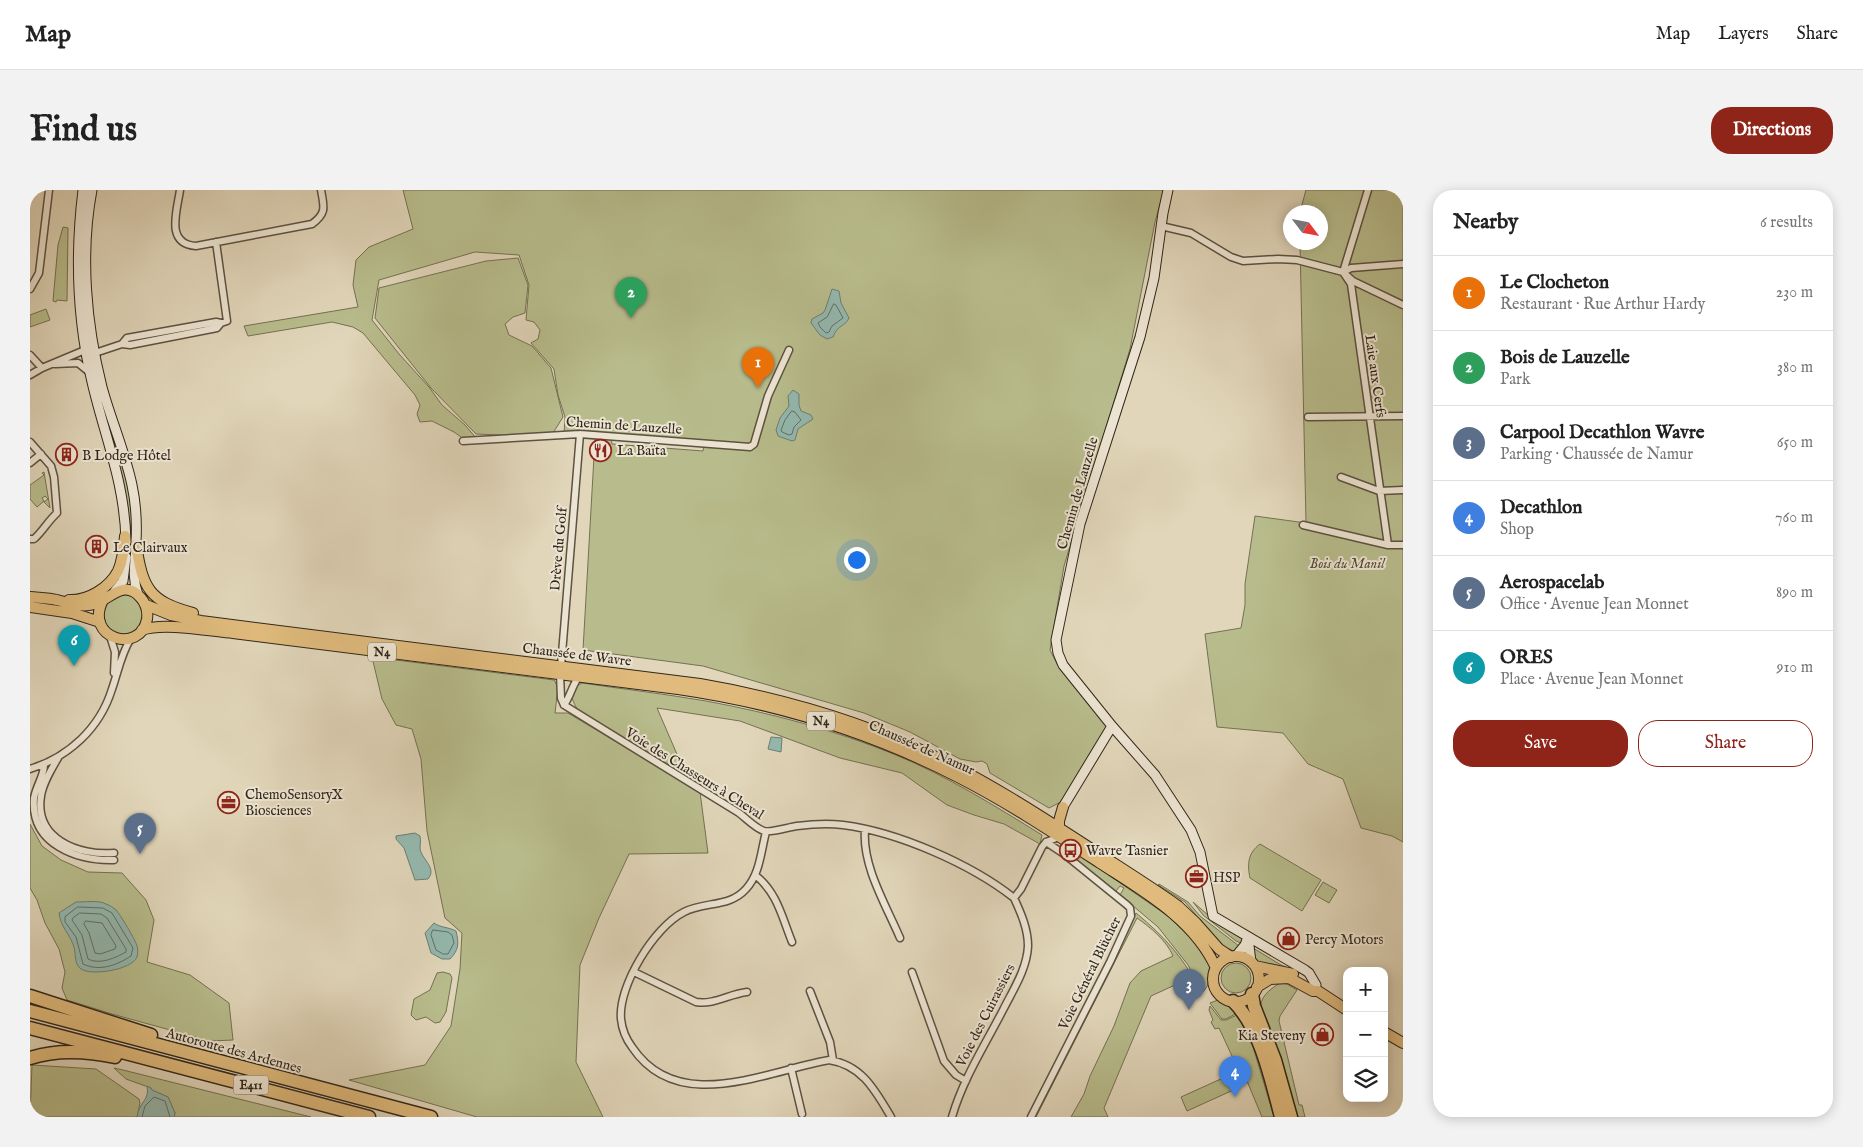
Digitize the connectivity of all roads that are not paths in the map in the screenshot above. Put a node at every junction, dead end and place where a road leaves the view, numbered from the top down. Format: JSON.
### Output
{"nodes":[{"id":1,"x":49,"y":190,"type":"edge"},
{"id":2,"x":83,"y":190,"type":"edge"},
{"id":3,"x":92,"y":190,"type":"edge"},
{"id":4,"x":180,"y":190,"type":"edge"},
{"id":5,"x":321,"y":190,"type":"edge"},
{"id":6,"x":1168,"y":190,"type":"edge"},
{"id":7,"x":1368,"y":190,"type":"edge"},
{"id":8,"x":1162,"y":226,"type":"junction"},
{"id":9,"x":216,"y":242,"type":"junction"},
{"id":10,"x":1403,"y":264,"type":"edge"},
{"id":11,"x":1343,"y":272,"type":"junction"},
{"id":12,"x":30,"y":288,"type":"edge"},
{"id":13,"x":1403,"y":305,"type":"edge"},
{"id":14,"x":85,"y":350,"type":"junction"},
{"id":15,"x":789,"y":350,"type":"dead end"},
{"id":16,"x":30,"y":355,"type":"edge"},
{"id":17,"x":95,"y":356,"type":"junction"},
{"id":18,"x":51,"y":364,"type":"junction"},
{"id":19,"x":42,"y":368,"type":"junction"},
{"id":20,"x":89,"y":372,"type":"junction"},
{"id":21,"x":30,"y":375,"type":"edge"},
{"id":22,"x":1403,"y":416,"type":"edge"},
{"id":23,"x":1308,"y":417,"type":"dead end"},
{"id":24,"x":1369,"y":417,"type":"junction"},
{"id":25,"x":580,"y":434,"type":"junction"},
{"id":26,"x":463,"y":441,"type":"dead end"},
{"id":27,"x":30,"y":442,"type":"edge"},
{"id":28,"x":40,"y":454,"type":"junction"},
{"id":29,"x":30,"y":463,"type":"edge"},
{"id":30,"x":1341,"y":477,"type":"dead end"},
{"id":31,"x":1403,"y":490,"type":"edge"},
{"id":32,"x":1380,"y":491,"type":"junction"},
{"id":33,"x":1304,"y":524,"type":"dead end"},
{"id":34,"x":126,"y":536,"type":"junction"},
{"id":35,"x":30,"y":539,"type":"edge"},
{"id":36,"x":136,"y":545,"type":"junction"},
{"id":37,"x":1388,"y":545,"type":"junction"},
{"id":38,"x":1403,"y":545,"type":"edge"},
{"id":39,"x":115,"y":591,"type":"junction"},
{"id":40,"x":138,"y":595,"type":"junction"},
{"id":41,"x":30,"y":597,"type":"edge"},
{"id":42,"x":58,"y":600,"type":"junction"},
{"id":43,"x":103,"y":600,"type":"junction"},
{"id":44,"x":146,"y":605,"type":"junction"},
{"id":45,"x":30,"y":607,"type":"edge"},
{"id":46,"x":100,"y":622,"type":"junction"},
{"id":47,"x":242,"y":626,"type":"junction"},
{"id":48,"x":142,"y":630,"type":"junction"},
{"id":49,"x":110,"y":636,"type":"junction"},
{"id":50,"x":131,"y":638,"type":"junction"},
{"id":51,"x":560,"y":670,"type":"junction"},
{"id":52,"x":116,"y":676,"type":"junction"},
{"id":53,"x":579,"y":676,"type":"junction"},
{"id":54,"x":564,"y":706,"type":"junction"},
{"id":55,"x":1112,"y":726,"type":"junction"},
{"id":56,"x":58,"y":758,"type":"junction"},
{"id":57,"x":44,"y":765,"type":"junction"},
{"id":58,"x":30,"y":769,"type":"edge"},
{"id":59,"x":990,"y":786,"type":"joint"},
{"id":60,"x":1063,"y":807,"type":"junction"},
{"id":61,"x":1045,"y":824,"type":"junction"},
{"id":62,"x":865,"y":830,"type":"junction"},
{"id":63,"x":766,"y":832,"type":"junction"},
{"id":64,"x":1059,"y":832,"type":"junction"},
{"id":65,"x":1046,"y":842,"type":"junction"},
{"id":66,"x":755,"y":876,"type":"junction"},
{"id":67,"x":1014,"y":898,"type":"junction"},
{"id":68,"x":1248,"y":937,"type":"junction"},
{"id":69,"x":900,"y":938,"type":"dead end"},
{"id":70,"x":792,"y":942,"type":"dead end"},
{"id":71,"x":1234,"y":956,"type":"junction"},
{"id":72,"x":1253,"y":964,"type":"junction"},
{"id":73,"x":1216,"y":968,"type":"junction"},
{"id":74,"x":634,"y":972,"type":"junction"},
{"id":75,"x":912,"y":972,"type":"dead end"},
{"id":76,"x":1317,"y":988,"type":"junction"},
{"id":77,"x":1255,"y":991,"type":"junction"},
{"id":78,"x":747,"y":992,"type":"dead end"},
{"id":79,"x":810,"y":992,"type":"dead end"},
{"id":80,"x":30,"y":996,"type":"edge"},
{"id":81,"x":1233,"y":1001,"type":"junction"},
{"id":82,"x":1343,"y":1007,"type":"edge"},
{"id":83,"x":30,"y":1011,"type":"edge"},
{"id":84,"x":30,"y":1028,"type":"edge"},
{"id":85,"x":1388,"y":1034,"type":"edge"},
{"id":86,"x":1403,"y":1043,"type":"edge"},
{"id":87,"x":168,"y":1048,"type":"junction"},
{"id":88,"x":134,"y":1054,"type":"junction"},
{"id":89,"x":30,"y":1058,"type":"edge"},
{"id":90,"x":833,"y":1060,"type":"junction"},
{"id":91,"x":790,"y":1068,"type":"junction"},
{"id":92,"x":966,"y":1081,"type":"junction"},
{"id":93,"x":802,"y":1114,"type":"dead end"},
{"id":94,"x":369,"y":1117,"type":"edge"},
{"id":95,"x":431,"y":1117,"type":"edge"},
{"id":96,"x":891,"y":1117,"type":"edge"},
{"id":97,"x":952,"y":1117,"type":"edge"},
{"id":98,"x":1031,"y":1117,"type":"edge"},
{"id":99,"x":1281,"y":1117,"type":"edge"},
{"id":100,"x":1291,"y":1117,"type":"edge"}],
"edges":[{"from":1,"to":12,"type":"street"},
{"from":2,"to":14,"type":"street"},
{"from":3,"to":17,"type":"street"},
{"from":4,"to":9,"type":"street"},
{"from":5,"to":9,"type":"street"},
{"from":6,"to":8,"type":"street","name":"Chemin de Lauzelle"},
{"from":7,"to":11,"type":"street"},
{"from":8,"to":11,"type":"street"},
{"from":8,"to":55,"type":"street","name":"Chemin de Lauzelle"},
{"from":9,"to":17,"type":"street"},
{"from":10,"to":11,"type":"street"},
{"from":11,"to":13,"type":"street"},
{"from":11,"to":24,"type":"street","name":"Laie aux Cerfs"},
{"from":14,"to":17,"type":"street"},
{"from":14,"to":18,"type":"street"},
{"from":14,"to":20,"type":"street"},
{"from":15,"to":25,"type":"street","name":"Chemin de Lauzelle"},
{"from":16,"to":19,"type":"street"},
{"from":17,"to":36,"type":"street"},
{"from":18,"to":19,"type":"street"},
{"from":18,"to":20,"type":"street"},
{"from":19,"to":21,"type":"street"},
{"from":20,"to":34,"type":"street"},
{"from":22,"to":24,"type":"street"},
{"from":23,"to":24,"type":"street"},
{"from":24,"to":32,"type":"street","name":"Laie aux Cerfs"},
{"from":25,"to":26,"type":"street","name":"Chemin de Lauzelle"},
{"from":25,"to":51,"type":"street","name":"Drève du Golf"},
{"from":27,"to":28,"type":"street"},
{"from":28,"to":29,"type":"street"},
{"from":28,"to":35,"type":"street"},
{"from":30,"to":32,"type":"street"},
{"from":31,"to":32,"type":"street"},
{"from":32,"to":37,"type":"street","name":"Laie aux Cerfs"},
{"from":33,"to":37,"type":"street"},
{"from":34,"to":39,"type":"street"},
{"from":34,"to":42,"type":"main road"},
{"from":36,"to":40,"type":"street"},
{"from":36,"to":47,"type":"main road"},
{"from":37,"to":38,"type":"street"},
{"from":39,"to":40,"type":"main road"},
{"from":39,"to":43,"type":"main road"},
{"from":40,"to":44,"type":"main road"},
{"from":41,"to":42,"type":"main road"},
{"from":42,"to":43,"type":"main road"},
{"from":43,"to":46,"type":"main road"},
{"from":44,"to":47,"type":"main road","name":"Chaussée de Wavre","number":"N4"},
{"from":44,"to":48,"type":"main road"},
{"from":45,"to":46,"type":"main road"},
{"from":46,"to":49,"type":"main road"},
{"from":47,"to":51,"type":"main road","name":"Chaussée de Wavre","number":"N4"},
{"from":48,"to":50,"type":"main road","name":"Chaussée de Wavre","number":"N4"},
{"from":48,"to":51,"type":"main road","name":"Chaussée de Wavre","number":"N4"},
{"from":49,"to":50,"type":"main road"},
{"from":49,"to":52,"type":"street"},
{"from":50,"to":52,"type":"street"},
{"from":51,"to":53,"type":"main road","name":"Chaussée de Namur","number":"N4"},
{"from":51,"to":54,"type":"street"},
{"from":51,"to":59,"type":"main road","name":"Chaussée de Wavre","number":"N4"},
{"from":52,"to":56,"type":"street"},
{"from":53,"to":54,"type":"street"},
{"from":53,"to":61,"type":"main road","name":"Chaussée de Namur","number":"N4"},
{"from":54,"to":63,"type":"street","name":"Voie des Chasseurs à Cheval"},
{"from":55,"to":60,"type":"street"},
{"from":55,"to":68,"type":"street","name":"Chemin de Lauzelle"},
{"from":56,"to":57,"type":"street"},
{"from":56,"to":57,"type":"street"},
{"from":57,"to":58,"type":"street"},
{"from":59,"to":61,"type":"main road","name":"Chaussée de Namur","number":"N4"},
{"from":60,"to":61,"type":"main road"},
{"from":60,"to":64,"type":"main road"},
{"from":61,"to":64,"type":"main road","name":"Chaussée de Namur","number":"N4"},
{"from":61,"to":65,"type":"street"},
{"from":62,"to":63,"type":"street","name":"Voie des Chasseurs à Cheval"},
{"from":62,"to":67,"type":"street","name":"Voie des Chasseurs à Cheval"},
{"from":62,"to":69,"type":"street"},
{"from":63,"to":66,"type":"street"},
{"from":64,"to":65,"type":"street"},
{"from":64,"to":71,"type":"main road","name":"Chaussée de Namur","number":"N4"},
{"from":64,"to":73,"type":"main road","name":"Chaussée de Namur","number":"N4"},
{"from":65,"to":67,"type":"street"},
{"from":65,"to":98,"type":"street","name":"Voie Général Blücher"},
{"from":66,"to":70,"type":"street"},
{"from":66,"to":74,"type":"street"},
{"from":67,"to":92,"type":"street","name":"Voie des Cuirassiers"},
{"from":68,"to":71,"type":"street"},
{"from":68,"to":72,"type":"street"},
{"from":68,"to":76,"type":"street","name":"Chemin de Lauzelle"},
{"from":71,"to":72,"type":"main road","name":"Chaussée de Namur","number":"N4"},
{"from":71,"to":73,"type":"main road"},
{"from":72,"to":76,"type":"main road","name":"Chaussée de Namur","number":"N4"},
{"from":72,"to":77,"type":"main road"},
{"from":73,"to":81,"type":"main road","name":"Chaussée de Namur","number":"N4"},
{"from":74,"to":78,"type":"street"},
{"from":74,"to":91,"type":"street"},
{"from":75,"to":92,"type":"street"},
{"from":76,"to":77,"type":"main road","name":"Chaussée de Namur","number":"N4"},
{"from":76,"to":82,"type":"main road","name":"Chaussée de Namur","number":"N4"},
{"from":77,"to":81,"type":"main road","name":"Chaussée de Namur","number":"N4"},
{"from":77,"to":100,"type":"highway"},
{"from":79,"to":90,"type":"street"},
{"from":80,"to":87,"type":"highway"},
{"from":81,"to":99,"type":"highway"},
{"from":83,"to":87,"type":"highway","name":"Autoroute des Ardennes","number":"E411"},
{"from":84,"to":88,"type":"highway","number":"E411"},
{"from":85,"to":86,"type":"main road"},
{"from":87,"to":95,"type":"highway","name":"Autoroute des Ardennes","number":"E411"},
{"from":88,"to":89,"type":"highway"},
{"from":88,"to":94,"type":"highway","number":"E411"},
{"from":90,"to":91,"type":"street"},
{"from":90,"to":96,"type":"street"},
{"from":91,"to":93,"type":"street"},
{"from":92,"to":97,"type":"street","name":"Voie des Cuirassiers"}]}
